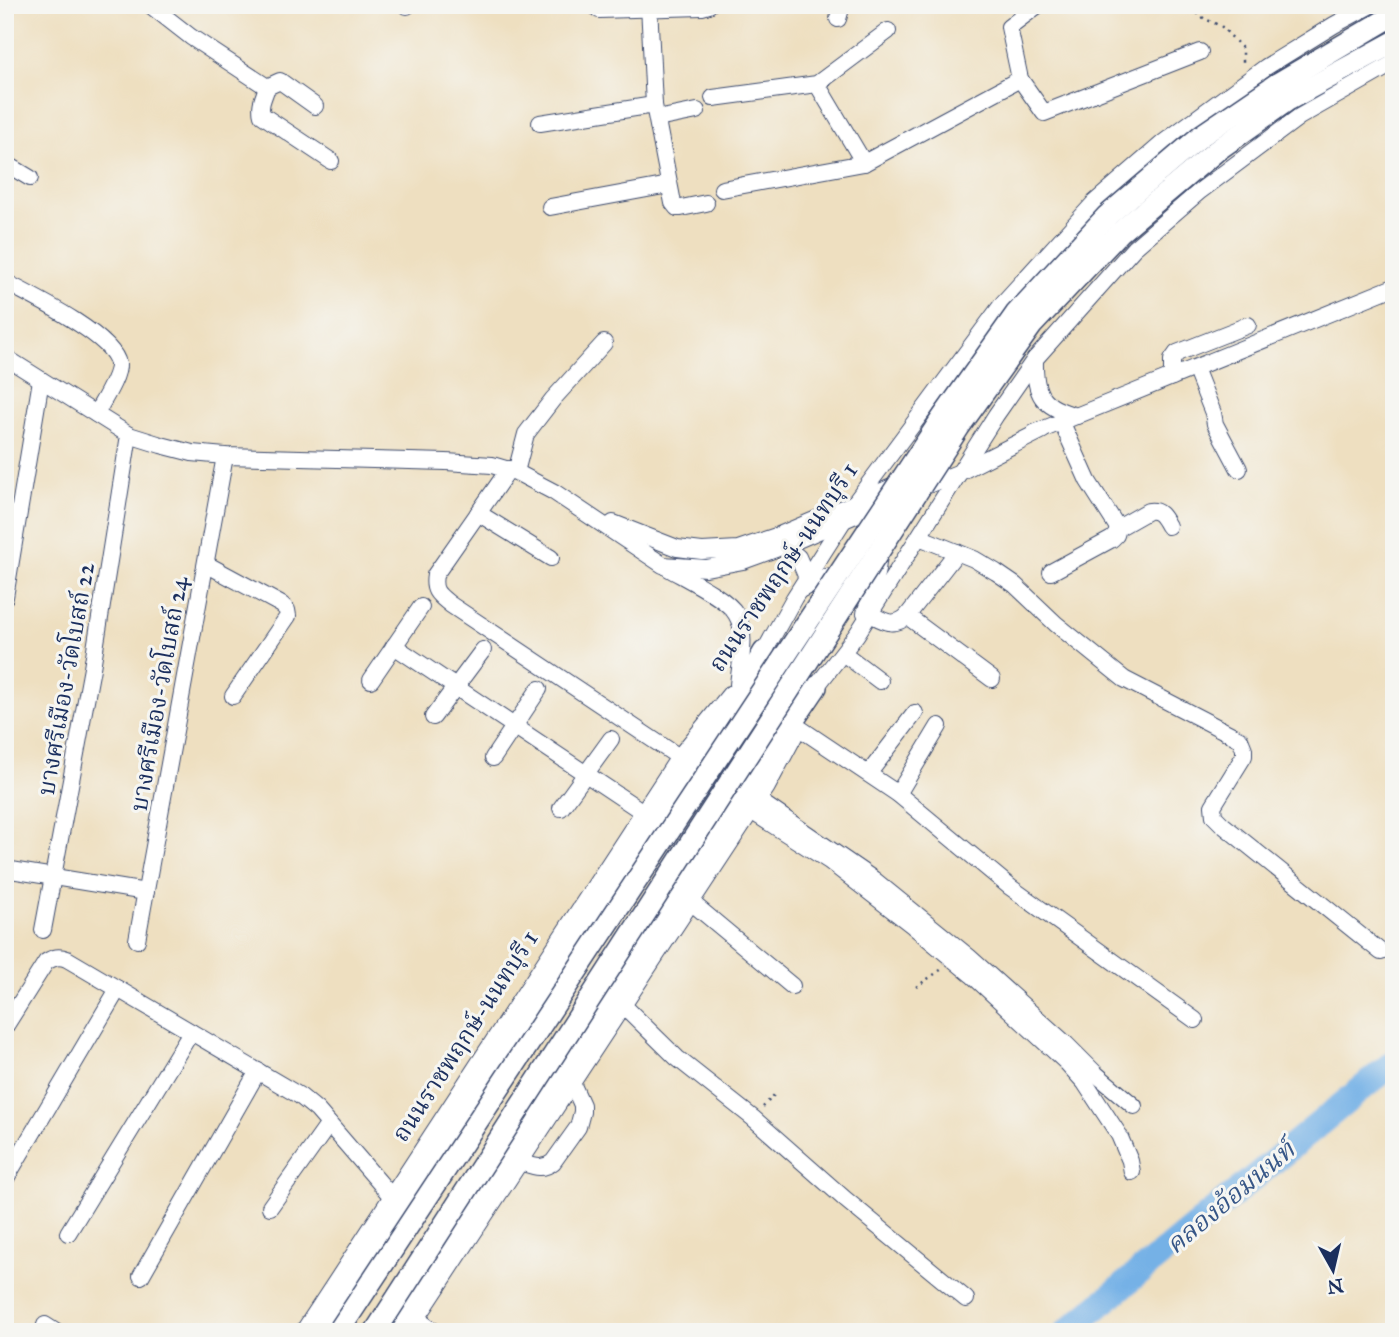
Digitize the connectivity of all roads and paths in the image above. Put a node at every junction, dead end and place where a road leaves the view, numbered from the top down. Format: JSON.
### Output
{"nodes":[{"id":1,"x":150,"y":5,"type":"edge"},
{"id":2,"x":709,"y":5,"type":"edge"},
{"id":3,"x":1038,"y":5,"type":"edge"},
{"id":4,"x":1185,"y":5,"type":"edge"},
{"id":5,"x":1371,"y":5,"type":"edge"},
{"id":6,"x":649,"y":7,"type":"edge"},
{"id":7,"x":599,"y":10,"type":"dead end"},
{"id":8,"x":1394,"y":15,"type":"edge"},
{"id":9,"x":888,"y":31,"type":"dead end"},
{"id":10,"x":1394,"y":41,"type":"edge"},
{"id":11,"x":1200,"y":52,"type":"dead end"},
{"id":12,"x":1394,"y":63,"type":"edge"},
{"id":13,"x":1243,"y":67,"type":"dead end"},
{"id":14,"x":1020,"y":79,"type":"junction"},
{"id":15,"x":817,"y":84,"type":"junction"},
{"id":16,"x":267,"y":87,"type":"junction"},
{"id":17,"x":1283,"y":92,"type":"junction"},
{"id":18,"x":713,"y":98,"type":"dead end"},
{"id":19,"x":315,"y":106,"type":"dead end"},
{"id":20,"x":697,"y":111,"type":"dead end"},
{"id":21,"x":656,"y":112,"type":"junction"},
{"id":22,"x":540,"y":122,"type":"dead end"},
{"id":23,"x":331,"y":161,"type":"dead end"},
{"id":24,"x":5,"y":163,"type":"edge"},
{"id":25,"x":864,"y":163,"type":"junction"},
{"id":26,"x":30,"y":178,"type":"dead end"},
{"id":27,"x":669,"y":185,"type":"junction"},
{"id":28,"x":722,"y":189,"type":"dead end"},
{"id":29,"x":706,"y":203,"type":"dead end"},
{"id":30,"x":550,"y":207,"type":"dead end"},
{"id":31,"x":5,"y":282,"type":"edge"},
{"id":32,"x":1394,"y":287,"type":"edge"},
{"id":33,"x":1248,"y":324,"type":"dead end"},
{"id":34,"x":604,"y":343,"type":"dead end"},
{"id":35,"x":5,"y":357,"type":"edge"},
{"id":36,"x":1035,"y":359,"type":"junction"},
{"id":37,"x":1195,"y":368,"type":"junction"},
{"id":38,"x":1172,"y":377,"type":"junction"},
{"id":39,"x":41,"y":380,"type":"junction"},
{"id":40,"x":939,"y":390,"type":"junction"},
{"id":41,"x":96,"y":414,"type":"junction"},
{"id":42,"x":1077,"y":416,"type":"junction"},
{"id":43,"x":1062,"y":423,"type":"junction"},
{"id":44,"x":988,"y":428,"type":"junction"},
{"id":45,"x":1043,"y":430,"type":"junction"},
{"id":46,"x":130,"y":435,"type":"junction"},
{"id":47,"x":972,"y":454,"type":"junction"},
{"id":48,"x":225,"y":456,"type":"junction"},
{"id":49,"x":1239,"y":469,"type":"dead end"},
{"id":50,"x":512,"y":471,"type":"junction"},
{"id":51,"x":960,"y":471,"type":"junction"},
{"id":52,"x":856,"y":502,"type":"junction"},
{"id":53,"x":871,"y":508,"type":"junction"},
{"id":54,"x":585,"y":512,"type":"junction"},
{"id":55,"x":478,"y":513,"type":"junction"},
{"id":56,"x":845,"y":519,"type":"junction"},
{"id":57,"x":1168,"y":526,"type":"dead end"},
{"id":58,"x":1118,"y":528,"type":"junction"},
{"id":59,"x":919,"y":537,"type":"junction"},
{"id":60,"x":784,"y":546,"type":"junction"},
{"id":61,"x":957,"y":552,"type":"junction"},
{"id":62,"x":551,"y":558,"type":"dead end"},
{"id":63,"x":206,"y":564,"type":"junction"},
{"id":64,"x":663,"y":565,"type":"junction"},
{"id":65,"x":1051,"y":572,"type":"dead end"},
{"id":66,"x":803,"y":584,"type":"junction"},
{"id":67,"x":5,"y":597,"type":"edge"},
{"id":68,"x":870,"y":606,"type":"junction"},
{"id":69,"x":421,"y":607,"type":"dead end"},
{"id":70,"x":907,"y":617,"type":"junction"},
{"id":71,"x":394,"y":646,"type":"junction"},
{"id":72,"x":483,"y":650,"type":"dead end"},
{"id":73,"x":764,"y":652,"type":"junction"},
{"id":74,"x":843,"y":653,"type":"junction"},
{"id":75,"x":992,"y":679,"type":"dead end"},
{"id":76,"x":371,"y":680,"type":"dead end"},
{"id":77,"x":880,"y":681,"type":"dead end"},
{"id":78,"x":738,"y":685,"type":"junction"},
{"id":79,"x":455,"y":687,"type":"junction"},
{"id":80,"x":816,"y":687,"type":"junction"},
{"id":81,"x":540,"y":689,"type":"dead end"},
{"id":82,"x":233,"y":696,"type":"dead end"},
{"id":83,"x":915,"y":713,"type":"dead end"},
{"id":84,"x":433,"y":717,"type":"dead end"},
{"id":85,"x":514,"y":726,"type":"junction"},
{"id":86,"x":939,"y":726,"type":"dead end"},
{"id":87,"x":799,"y":727,"type":"junction"},
{"id":88,"x":611,"y":739,"type":"dead end"},
{"id":89,"x":679,"y":757,"type":"junction"},
{"id":90,"x":493,"y":758,"type":"dead end"},
{"id":91,"x":585,"y":773,"type":"junction"},
{"id":92,"x":869,"y":773,"type":"junction"},
{"id":93,"x":898,"y":794,"type":"junction"},
{"id":94,"x":755,"y":805,"type":"junction"},
{"id":95,"x":561,"y":808,"type":"dead end"},
{"id":96,"x":643,"y":812,"type":"junction"},
{"id":97,"x":5,"y":869,"type":"edge"},
{"id":98,"x":53,"y":877,"type":"junction"},
{"id":99,"x":146,"y":892,"type":"junction"},
{"id":100,"x":682,"y":899,"type":"junction"},
{"id":101,"x":43,"y":930,"type":"dead end"},
{"id":102,"x":137,"y":940,"type":"dead end"},
{"id":103,"x":1381,"y":952,"type":"dead end"},
{"id":104,"x":954,"y":960,"type":"junction"},
{"id":105,"x":792,"y":986,"type":"dead end"},
{"id":106,"x":916,"y":987,"type":"dead end"},
{"id":107,"x":118,"y":989,"type":"junction"},
{"id":108,"x":623,"y":1005,"type":"junction"},
{"id":109,"x":1195,"y":1020,"type":"dead end"},
{"id":110,"x":5,"y":1027,"type":"edge"},
{"id":111,"x":191,"y":1032,"type":"junction"},
{"id":112,"x":258,"y":1071,"type":"junction"},
{"id":113,"x":572,"y":1083,"type":"junction"},
{"id":114,"x":1134,"y":1106,"type":"dead end"},
{"id":115,"x":329,"y":1124,"type":"junction"},
{"id":116,"x":520,"y":1162,"type":"junction"},
{"id":117,"x":1132,"y":1172,"type":"dead end"},
{"id":118,"x":5,"y":1180,"type":"edge"},
{"id":119,"x":391,"y":1197,"type":"junction"},
{"id":120,"x":270,"y":1207,"type":"dead end"},
{"id":121,"x":68,"y":1233,"type":"dead end"},
{"id":122,"x":141,"y":1276,"type":"dead end"},
{"id":123,"x":966,"y":1299,"type":"dead end"},
{"id":124,"x":412,"y":1326,"type":"edge"},
{"id":125,"x":303,"y":1332,"type":"edge"},
{"id":126,"x":323,"y":1332,"type":"edge"},
{"id":127,"x":338,"y":1332,"type":"edge"},
{"id":128,"x":375,"y":1332,"type":"edge"},
{"id":129,"x":389,"y":1332,"type":"edge"},
{"id":130,"x":435,"y":1332,"type":"edge"}],
"edges":[{"from":1,"to":16,"type":"street"},
{"from":2,"to":6,"type":"street"},
{"from":3,"to":14,"type":"street"},
{"from":4,"to":13,"type":"path"},
{"from":5,"to":40,"type":"street","name":"ถนนราชพฤกษ์-นนทบุรี 1"},
{"from":6,"to":7,"type":"street"},
{"from":6,"to":21,"type":"street"},
{"from":8,"to":17,"type":"main road","name":"ถนนราชพฤกษ์-นนทบุรี 1"},
{"from":9,"to":15,"type":"street"},
{"from":10,"to":17,"type":"main road","name":"ถนนราชพฤกษ์-นนทบุรี 1"},
{"from":11,"to":14,"type":"street"},
{"from":12,"to":36,"type":"street"},
{"from":14,"to":25,"type":"street"},
{"from":15,"to":18,"type":"street"},
{"from":15,"to":25,"type":"street"},
{"from":16,"to":19,"type":"street"},
{"from":16,"to":23,"type":"street"},
{"from":17,"to":127,"type":"main road","name":"ถนนราชพฤกษ์-นนทบุรี 1","bridge":true},
{"from":17,"to":128,"type":"main road","name":"ถนนราชพฤกษ์-นนทบุรี 1","bridge":true},
{"from":20,"to":21,"type":"street"},
{"from":21,"to":22,"type":"street"},
{"from":21,"to":27,"type":"street"},
{"from":24,"to":26,"type":"street"},
{"from":25,"to":28,"type":"street"},
{"from":27,"to":29,"type":"street"},
{"from":27,"to":30,"type":"street"},
{"from":31,"to":41,"type":"street"},
{"from":32,"to":37,"type":"street"},
{"from":33,"to":38,"type":"street"},
{"from":34,"to":50,"type":"street"},
{"from":35,"to":39,"type":"street"},
{"from":36,"to":42,"type":"street"},
{"from":36,"to":44,"type":"street"},
{"from":37,"to":38,"type":"street"},
{"from":37,"to":49,"type":"street"},
{"from":38,"to":42,"type":"street"},
{"from":39,"to":41,"type":"street"},
{"from":39,"to":67,"type":"street"},
{"from":40,"to":44,"type":"street"},
{"from":40,"to":52,"type":"street","name":"ถนนราชพฤกษ์-นนทบุรี 1"},
{"from":41,"to":46,"type":"street"},
{"from":42,"to":43,"type":"street"},
{"from":43,"to":45,"type":"street"},
{"from":43,"to":58,"type":"street"},
{"from":44,"to":47,"type":"street"},
{"from":45,"to":47,"type":"street"},
{"from":45,"to":51,"type":"street"},
{"from":46,"to":48,"type":"street"},
{"from":46,"to":98,"type":"street","name":"บางศรีเมือง-วัดโบสถ์ 22"},
{"from":47,"to":51,"type":"street"},
{"from":47,"to":52,"type":"street"},
{"from":48,"to":50,"type":"street"},
{"from":48,"to":63,"type":"street","name":"บางศรีเมือง-วัดโบสถ์ 24"},
{"from":50,"to":54,"type":"street"},
{"from":50,"to":55,"type":"street"},
{"from":51,"to":53,"type":"street"},
{"from":51,"to":59,"type":"street"},
{"from":52,"to":53,"type":"street"},
{"from":52,"to":54,"type":"street"},
{"from":52,"to":56,"type":"street","name":"ถนนราชพฤกษ์-นนทบุรี 1"},
{"from":53,"to":56,"type":"street"},
{"from":53,"to":68,"type":"street"},
{"from":54,"to":64,"type":"street"},
{"from":55,"to":62,"type":"street"},
{"from":55,"to":89,"type":"street"},
{"from":56,"to":60,"type":"street"},
{"from":56,"to":66,"type":"street","name":"ถนนราชพฤกษ์-นนทบุรี 1"},
{"from":57,"to":58,"type":"street"},
{"from":58,"to":65,"type":"street"},
{"from":59,"to":61,"type":"street"},
{"from":59,"to":68,"type":"street"},
{"from":60,"to":64,"type":"street"},
{"from":60,"to":66,"type":"street"},
{"from":61,"to":70,"type":"street"},
{"from":61,"to":103,"type":"street"},
{"from":63,"to":82,"type":"street"},
{"from":63,"to":99,"type":"street","name":"บางศรีเมือง-วัดโบสถ์ 24"},
{"from":64,"to":78,"type":"street"},
{"from":66,"to":68,"type":"street"},
{"from":66,"to":73,"type":"street","name":"ถนนราชพฤกษ์-นนทบุรี 1"},
{"from":68,"to":70,"type":"street"},
{"from":68,"to":74,"type":"street"},
{"from":69,"to":71,"type":"street"},
{"from":70,"to":75,"type":"street"},
{"from":71,"to":76,"type":"street"},
{"from":71,"to":79,"type":"street"},
{"from":72,"to":79,"type":"street"},
{"from":73,"to":78,"type":"street","name":"ถนนราชพฤกษ์-นนทบุรี 1"},
{"from":73,"to":126,"type":"main road"},
{"from":74,"to":77,"type":"street"},
{"from":74,"to":80,"type":"street"},
{"from":78,"to":89,"type":"street","name":"ถนนราชพฤกษ์-นนทบุรี 1"},
{"from":79,"to":84,"type":"street"},
{"from":79,"to":85,"type":"street"},
{"from":80,"to":87,"type":"street"},
{"from":80,"to":100,"type":"main road"},
{"from":81,"to":85,"type":"street"},
{"from":83,"to":92,"type":"street"},
{"from":85,"to":90,"type":"street"},
{"from":85,"to":91,"type":"street"},
{"from":86,"to":93,"type":"street"},
{"from":87,"to":92,"type":"street"},
{"from":87,"to":94,"type":"street"},
{"from":88,"to":91,"type":"street"},
{"from":89,"to":96,"type":"street","name":"ถนนราชพฤกษ์-นนทบุรี 1"},
{"from":91,"to":95,"type":"street"},
{"from":91,"to":96,"type":"street"},
{"from":92,"to":93,"type":"street"},
{"from":93,"to":109,"type":"street"},
{"from":94,"to":100,"type":"street"},
{"from":94,"to":104,"type":"street"},
{"from":94,"to":114,"type":"street"},
{"from":96,"to":119,"type":"street","name":"ถนนราชพฤกษ์-นนทบุรี 1"},
{"from":97,"to":98,"type":"street"},
{"from":98,"to":99,"type":"street"},
{"from":98,"to":101,"type":"street","name":"บางศรีเมือง-วัดโบสถ์ 22"},
{"from":99,"to":102,"type":"street","name":"บางศรีเมือง-วัดโบสถ์ 24"},
{"from":100,"to":105,"type":"street"},
{"from":100,"to":108,"type":"street"},
{"from":100,"to":129,"type":"main road"},
{"from":104,"to":106,"type":"path"},
{"from":104,"to":117,"type":"street"},
{"from":107,"to":110,"type":"street"},
{"from":107,"to":111,"type":"street"},
{"from":107,"to":118,"type":"street"},
{"from":108,"to":113,"type":"street"},
{"from":108,"to":123,"type":"street"},
{"from":111,"to":112,"type":"street"},
{"from":111,"to":121,"type":"street"},
{"from":112,"to":115,"type":"street"},
{"from":112,"to":122,"type":"street"},
{"from":113,"to":116,"type":"street"},
{"from":113,"to":116,"type":"street"},
{"from":115,"to":119,"type":"street"},
{"from":115,"to":120,"type":"street"},
{"from":116,"to":124,"type":"street"},
{"from":119,"to":125,"type":"street","name":"ถนนราชพฤกษ์-นนทบุรี 1"},
{"from":124,"to":130,"type":"street"}]}
